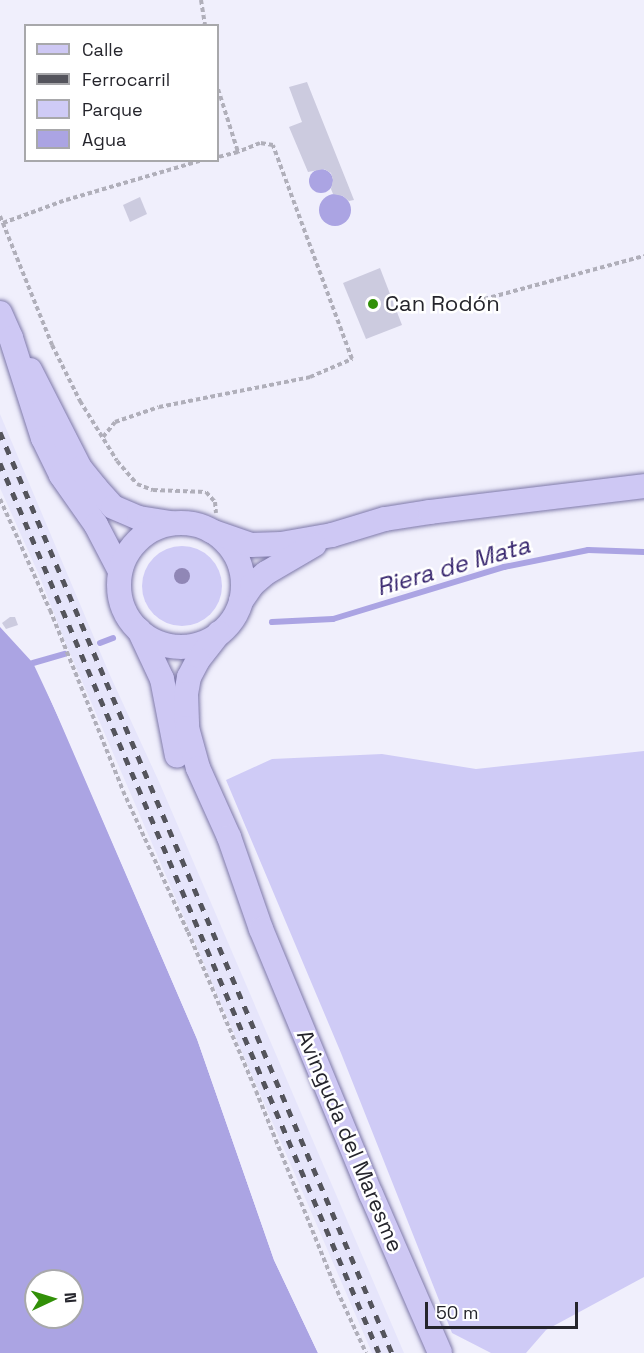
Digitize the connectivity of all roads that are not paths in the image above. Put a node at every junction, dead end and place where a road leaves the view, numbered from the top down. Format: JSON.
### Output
{"nodes":[{"id":1,"x":0,"y":313,"type":"edge"},
{"id":2,"x":11,"y":338,"type":"junction"},
{"id":3,"x":644,"y":486,"type":"edge"},
{"id":4,"x":171,"y":523,"type":"junction"},
{"id":5,"x":211,"y":531,"type":"junction"},
{"id":6,"x":332,"y":535,"type":"junction"},
{"id":7,"x":120,"y":571,"type":"junction"},
{"id":8,"x":241,"y":601,"type":"junction"},
{"id":9,"x":139,"y":630,"type":"junction"},
{"id":10,"x":219,"y":633,"type":"junction"},
{"id":11,"x":261,"y":929,"type":"junction"},
{"id":12,"x":440,"y":1353,"type":"edge"}],
"edges":[{"from":1,"to":2,"type":"main road"},
{"from":2,"to":4,"type":"main road"},
{"from":2,"to":7,"type":"main road"},
{"from":3,"to":6,"type":"main road"},
{"from":4,"to":5,"type":"main road"},
{"from":4,"to":7,"type":"main road"},
{"from":5,"to":6,"type":"main road"},
{"from":5,"to":8,"type":"main road"},
{"from":6,"to":8,"type":"main road"},
{"from":7,"to":9,"type":"main road"},
{"from":8,"to":10,"type":"main road"},
{"from":9,"to":10,"type":"main road"},
{"from":9,"to":11,"type":"main road","name":"Avinguda del Maresme"},
{"from":10,"to":11,"type":"main road","name":"Avinguda del Maresme"},
{"from":11,"to":12,"type":"main road","name":"Avinguda del Maresme"}]}
